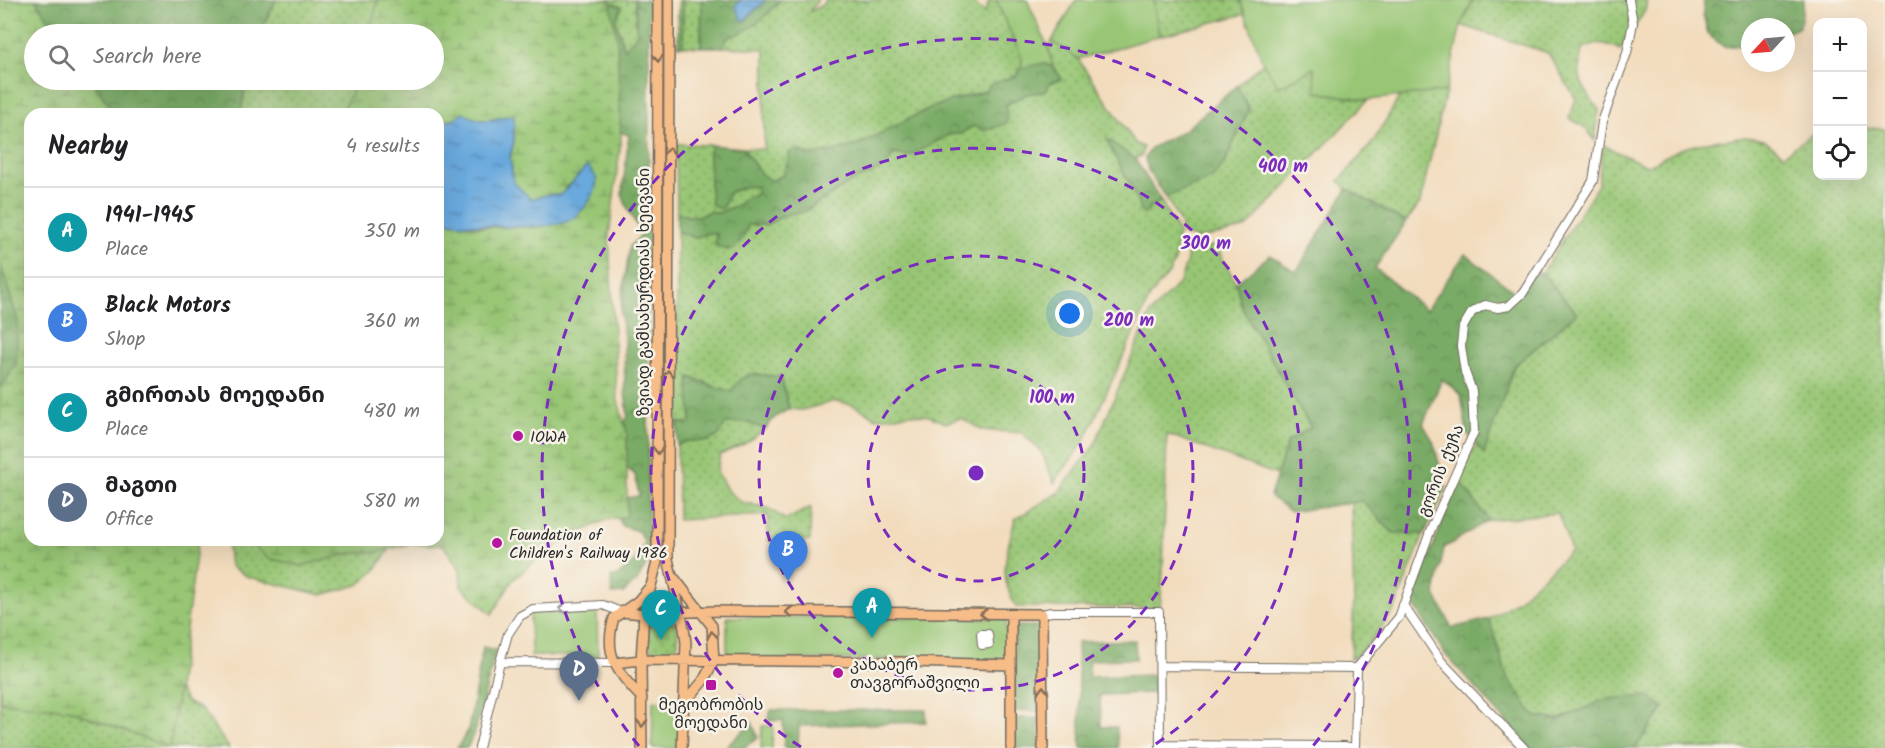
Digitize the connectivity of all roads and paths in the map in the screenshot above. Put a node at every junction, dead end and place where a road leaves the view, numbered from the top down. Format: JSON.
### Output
{"nodes":[{"id":1,"x":658,"y":0,"type":"edge"},
{"id":2,"x":669,"y":0,"type":"edge"},
{"id":3,"x":1629,"y":0,"type":"edge"},
{"id":4,"x":670,"y":572,"type":"junction"},
{"id":5,"x":653,"y":584,"type":"junction"},
{"id":6,"x":1403,"y":605,"type":"junction"},
{"id":7,"x":702,"y":611,"type":"junction"},
{"id":8,"x":621,"y":612,"type":"junction"},
{"id":9,"x":681,"y":613,"type":"junction"},
{"id":10,"x":644,"y":614,"type":"junction"},
{"id":11,"x":1011,"y":614,"type":"junction"},
{"id":12,"x":1042,"y":614,"type":"junction"},
{"id":13,"x":640,"y":660,"type":"junction"},
{"id":14,"x":686,"y":661,"type":"junction"},
{"id":15,"x":714,"y":661,"type":"junction"},
{"id":16,"x":500,"y":662,"type":"junction"},
{"id":17,"x":614,"y":663,"type":"junction"},
{"id":18,"x":1010,"y":665,"type":"junction"},
{"id":19,"x":1160,"y":666,"type":"junction"},
{"id":20,"x":1358,"y":668,"type":"junction"},
{"id":21,"x":642,"y":698,"type":"junction"},
{"id":22,"x":683,"y":705,"type":"junction"},
{"id":23,"x":1160,"y":747,"type":"edge"},
{"id":24,"x":479,"y":748,"type":"edge"},
{"id":25,"x":642,"y":748,"type":"edge"},
{"id":26,"x":682,"y":748,"type":"edge"},
{"id":27,"x":1011,"y":748,"type":"edge"},
{"id":28,"x":1043,"y":748,"type":"edge"},
{"id":29,"x":1354,"y":748,"type":"edge"},
{"id":30,"x":1524,"y":748,"type":"edge"}],
"edges":[{"from":1,"to":5,"type":"main road","name":"ზვიად გამსახურდიას ხეივანი","one_way":true},
{"from":4,"to":2,"type":"main road","name":"ზვიად გამსახურდიას ხეივანი","one_way":true},
{"from":3,"to":6,"type":"street","name":"გორის ქუჩა"},
{"from":4,"to":7,"type":"main road"},
{"from":4,"to":9,"type":"main road","name":"ზვიად გამსახურდიას ხეივანი"},
{"from":5,"to":8,"type":"main road"},
{"from":5,"to":10,"type":"main road","name":"ზვიად გამსახურდიას ხეივანი"},
{"from":6,"to":20,"type":"street","name":"გორის ქუჩა"},
{"from":6,"to":30,"type":"street"},
{"from":7,"to":9,"type":"main road"},
{"from":11,"to":7,"type":"main road","one_way":true},
{"from":15,"to":7,"type":"main road","one_way":true},
{"from":8,"to":10,"type":"main road"},
{"from":8,"to":16,"type":"street","one_way":true},
{"from":8,"to":17,"type":"main road"},
{"from":9,"to":10,"type":"main road"},
{"from":9,"to":14,"type":"main road","name":"ზვიად გამსახურდიას ხეივანი"},
{"from":10,"to":13,"type":"main road","name":"ზვიად გამსახურდიას ხეივანი"},
{"from":11,"to":12,"type":"main road"},
{"from":11,"to":18,"type":"main road"},
{"from":12,"to":19,"type":"street"},
{"from":28,"to":12,"type":"main road","one_way":true},
{"from":13,"to":14,"type":"main road"},
{"from":13,"to":17,"type":"main road"},
{"from":13,"to":21,"type":"main road","name":"ზვიად გამსახურდიას ხეივანი"},
{"from":14,"to":15,"type":"main road"},
{"from":14,"to":22,"type":"main road","name":"ზვიად გამსახურდიას ხეივანი"},
{"from":15,"to":18,"type":"main road"},
{"from":15,"to":22,"type":"main road"},
{"from":16,"to":17,"type":"street"},
{"from":16,"to":24,"type":"street"},
{"from":17,"to":21,"type":"main road"},
{"from":18,"to":27,"type":"main road"},
{"from":19,"to":20,"type":"street"},
{"from":19,"to":23,"type":"street"},
{"from":20,"to":29,"type":"street"},
{"from":21,"to":25,"type":"main road","name":"ზვიად გამსახურდიას ხეივანი","one_way":true},
{"from":22,"to":26,"type":"main road","name":"ზვიად გამსახურდიას ხეივანი"},
{"from":23,"to":29,"type":"street"}]}
